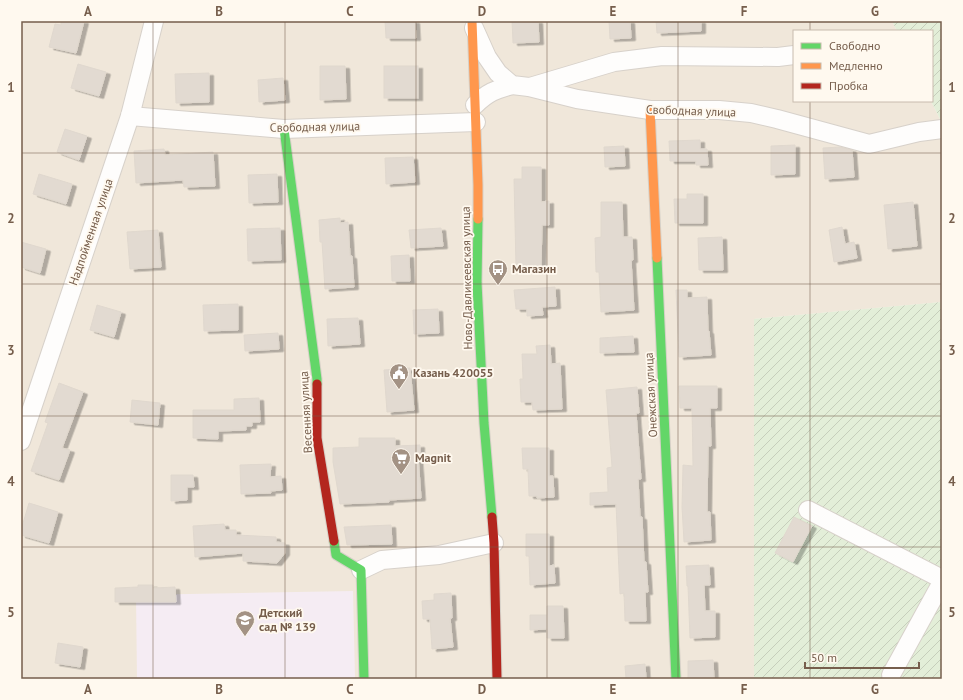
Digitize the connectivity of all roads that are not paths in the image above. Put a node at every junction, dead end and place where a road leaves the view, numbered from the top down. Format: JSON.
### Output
{"nodes":[{"id":1,"x":154,"y":21,"type":"edge"},
{"id":2,"x":472,"y":22,"type":"edge"},
{"id":3,"x":793,"y":55,"type":"edge"},
{"id":4,"x":512,"y":85,"type":"junction"},
{"id":5,"x":530,"y":87,"type":"junction"},
{"id":6,"x":650,"y":110,"type":"junction"},
{"id":7,"x":475,"y":113,"type":"junction"},
{"id":8,"x":130,"y":116,"type":"junction"},
{"id":9,"x":284,"y":129,"type":"junction"},
{"id":10,"x":942,"y":129,"type":"edge"},
{"id":11,"x":21,"y":441,"type":"edge"},
{"id":12,"x":808,"y":510,"type":"dead end"},
{"id":13,"x":494,"y":543,"type":"junction"},
{"id":14,"x":361,"y":570,"type":"junction"},
{"id":15,"x":942,"y":580,"type":"edge"},
{"id":16,"x":891,"y":675,"type":"dead end"},
{"id":17,"x":364,"y":679,"type":"edge"},
{"id":18,"x":497,"y":679,"type":"edge"},
{"id":19,"x":676,"y":679,"type":"edge"}],
"edges":[{"from":1,"to":8,"type":"street","name":"Надпойменная улица"},
{"from":2,"to":4,"type":"street"},
{"from":2,"to":7,"type":"street","name":"Ново-Давликеевская улица"},
{"from":3,"to":5,"type":"street"},
{"from":4,"to":5,"type":"street","name":"Свободная улица"},
{"from":4,"to":7,"type":"street"},
{"from":5,"to":6,"type":"street","name":"Свободная улица"},
{"from":6,"to":10,"type":"street","name":"Свободная улица"},
{"from":6,"to":19,"type":"street","name":"Онежская улица"},
{"from":7,"to":9,"type":"street","name":"Свободная улица"},
{"from":7,"to":13,"type":"street","name":"Ново-Давликеевская улица"},
{"from":8,"to":9,"type":"street","name":"Свободная улица"},
{"from":8,"to":11,"type":"street","name":"Надпойменная улица"},
{"from":9,"to":14,"type":"street","name":"Весенняя улица"},
{"from":12,"to":15,"type":"street"},
{"from":13,"to":14,"type":"street"},
{"from":13,"to":18,"type":"street","name":"Ново-Давликеевская улица"},
{"from":14,"to":17,"type":"street"},
{"from":15,"to":16,"type":"street"}]}
